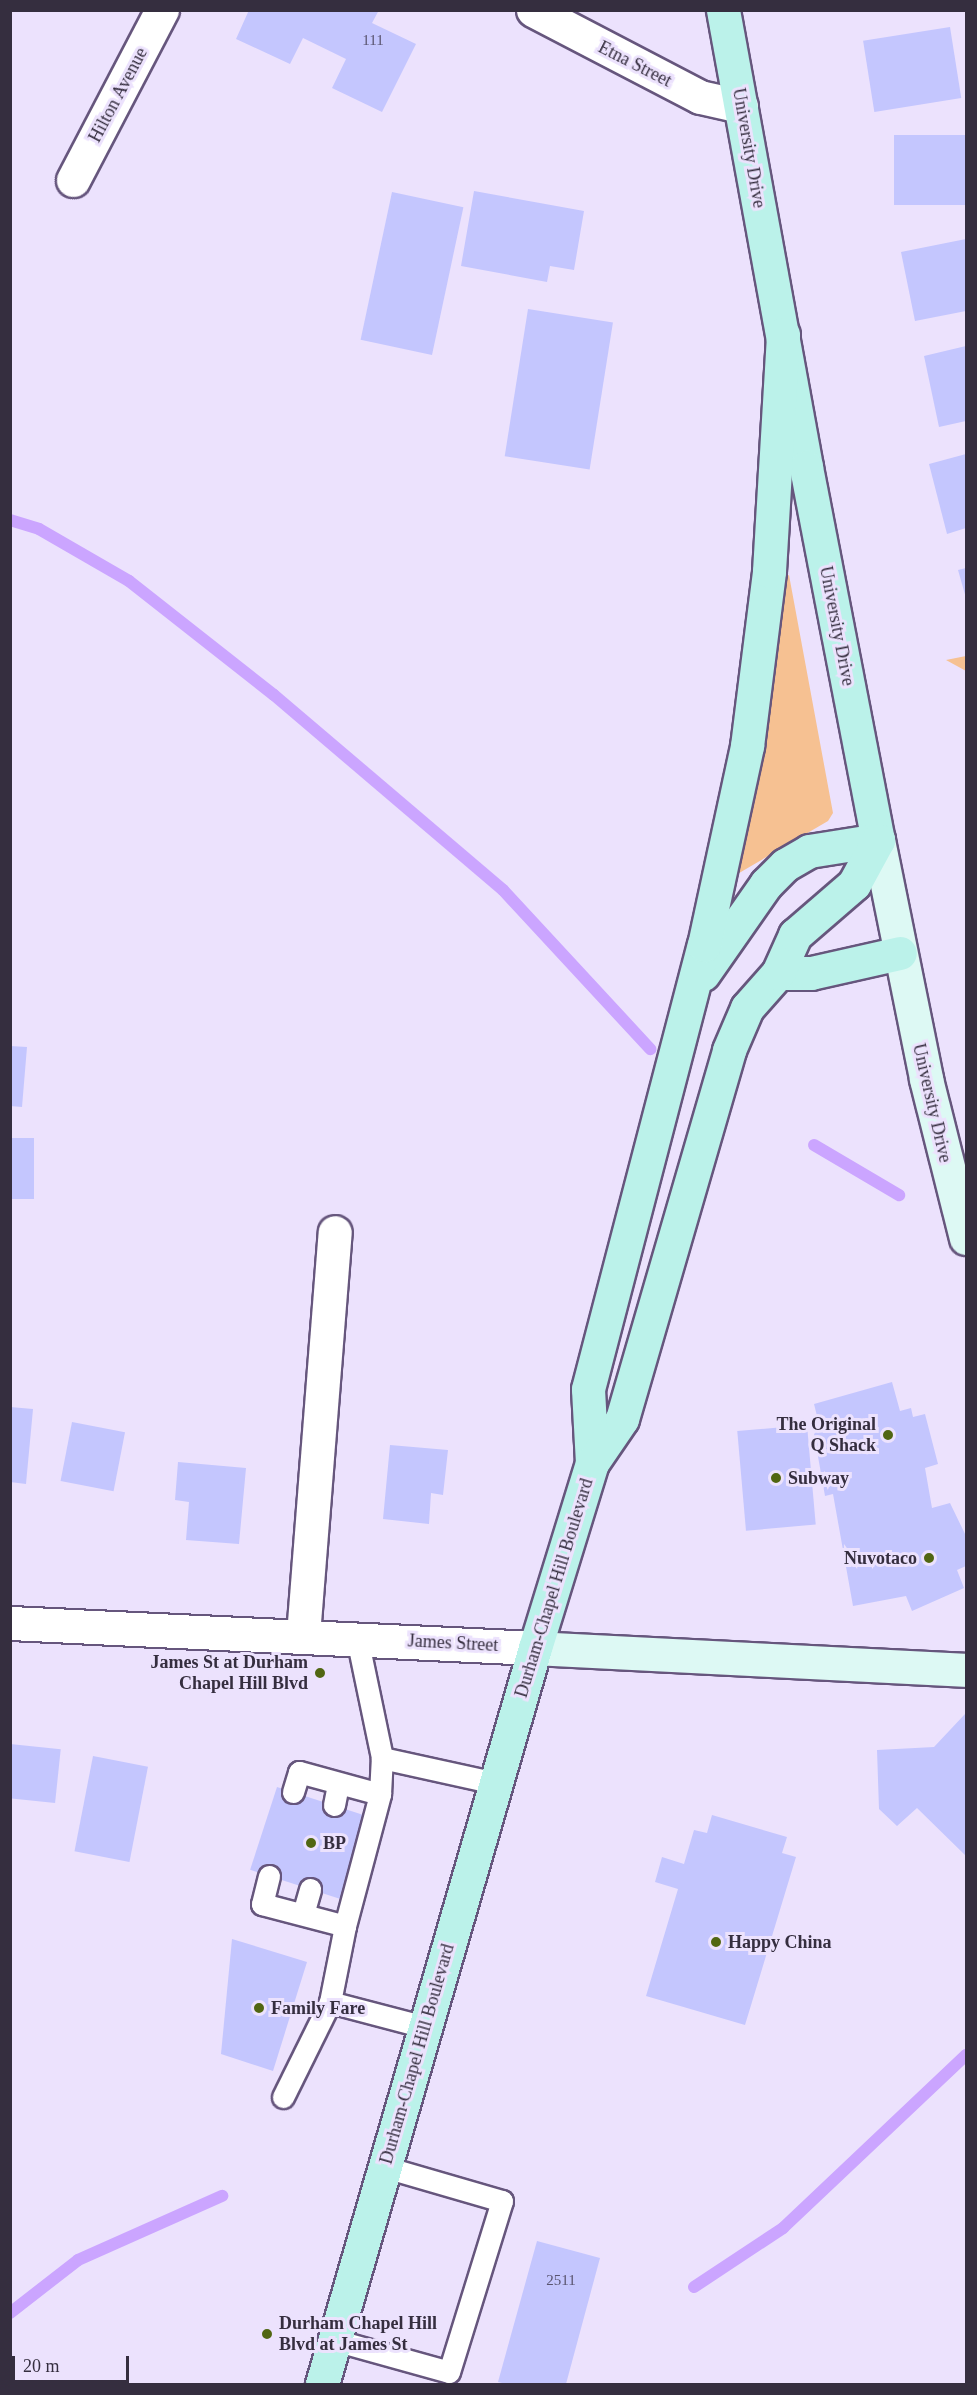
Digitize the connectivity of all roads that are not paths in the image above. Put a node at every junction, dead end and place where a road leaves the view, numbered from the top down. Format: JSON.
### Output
{"nodes":[{"id":1,"x":162,"y":10,"type":"edge"},
{"id":2,"x":533,"y":10,"type":"edge"},
{"id":3,"x":723,"y":10,"type":"edge"},
{"id":4,"x":741,"y":106,"type":"junction"},
{"id":5,"x":73,"y":180,"type":"dead end"},
{"id":6,"x":783,"y":334,"type":"junction"},
{"id":7,"x":878,"y":840,"type":"junction"},
{"id":8,"x":900,"y":953,"type":"junction"},
{"id":9,"x":778,"y":973,"type":"junction"},
{"id":10,"x":694,"y":985,"type":"junction"},
{"id":11,"x":335,"y":1232,"type":"dead end"},
{"id":12,"x":966,"y":1238,"type":"edge"},
{"id":13,"x":592,"y":1463,"type":"junction"},
{"id":14,"x":10,"y":1623,"type":"edge"},
{"id":15,"x":303,"y":1635,"type":"junction"},
{"id":16,"x":357,"y":1638,"type":"junction"},
{"id":17,"x":535,"y":1648,"type":"junction"},
{"id":18,"x":966,"y":1670,"type":"edge"},
{"id":19,"x":382,"y":1758,"type":"junction"},
{"id":20,"x":495,"y":1783,"type":"junction"},
{"id":21,"x":338,"y":1784,"type":"junction"},
{"id":22,"x":293,"y":1792,"type":"dead end"},
{"id":23,"x":380,"y":1794,"type":"junction"},
{"id":24,"x":334,"y":1805,"type":"dead end"},
{"id":25,"x":269,"y":1876,"type":"dead end"},
{"id":26,"x":310,"y":1889,"type":"dead end"},
{"id":27,"x":303,"y":1914,"type":"junction"},
{"id":28,"x":345,"y":1926,"type":"junction"},
{"id":29,"x":330,"y":2002,"type":"junction"},
{"id":30,"x":425,"y":2027,"type":"junction"},
{"id":31,"x":283,"y":2097,"type":"dead end"},
{"id":32,"x":385,"y":2167,"type":"junction"},
{"id":33,"x":334,"y":2340,"type":"junction"},
{"id":34,"x":322,"y":2385,"type":"edge"}],
"edges":[{"from":1,"to":5,"type":"street","name":"Hilton Avenue"},
{"from":2,"to":4,"type":"street","name":"Etna Street"},
{"from":3,"to":4,"type":"main road","name":"University Drive"},
{"from":4,"to":6,"type":"main road","name":"University Drive"},
{"from":6,"to":7,"type":"main road","name":"University Drive"},
{"from":6,"to":10,"type":"main road"},
{"from":7,"to":8,"type":"street","name":"University Drive"},
{"from":7,"to":9,"type":"main road","name":"Durham-Chapel Hill Boulevard"},
{"from":7,"to":10,"type":"main road"},
{"from":8,"to":9,"type":"main road"},
{"from":8,"to":12,"type":"street","name":"University Drive"},
{"from":9,"to":13,"type":"main road","name":"Durham-Chapel Hill Boulevard"},
{"from":10,"to":13,"type":"main road"},
{"from":11,"to":15,"type":"street"},
{"from":13,"to":17,"type":"main road","name":"Durham-Chapel Hill Boulevard"},
{"from":14,"to":15,"type":"street","name":"James Street"},
{"from":15,"to":16,"type":"street","name":"James Street"},
{"from":16,"to":17,"type":"street","name":"James Street"},
{"from":16,"to":19,"type":"lane"},
{"from":17,"to":18,"type":"street","name":"James Street"},
{"from":17,"to":20,"type":"main road","name":"Durham-Chapel Hill Boulevard"},
{"from":19,"to":20,"type":"lane"},
{"from":19,"to":23,"type":"lane"},
{"from":20,"to":30,"type":"main road","name":"Durham-Chapel Hill Boulevard"},
{"from":21,"to":22,"type":"lane"},
{"from":21,"to":23,"type":"lane"},
{"from":21,"to":24,"type":"lane"},
{"from":23,"to":28,"type":"lane"},
{"from":25,"to":27,"type":"lane"},
{"from":26,"to":27,"type":"lane"},
{"from":27,"to":28,"type":"lane"},
{"from":28,"to":29,"type":"lane"},
{"from":29,"to":30,"type":"lane"},
{"from":29,"to":31,"type":"lane"},
{"from":30,"to":32,"type":"main road","name":"Durham-Chapel Hill Boulevard"},
{"from":32,"to":33,"type":"main road","name":"Durham-Chapel Hill Boulevard"},
{"from":32,"to":33,"type":"lane"},
{"from":33,"to":34,"type":"main road","name":"Durham-Chapel Hill Boulevard"}]}
